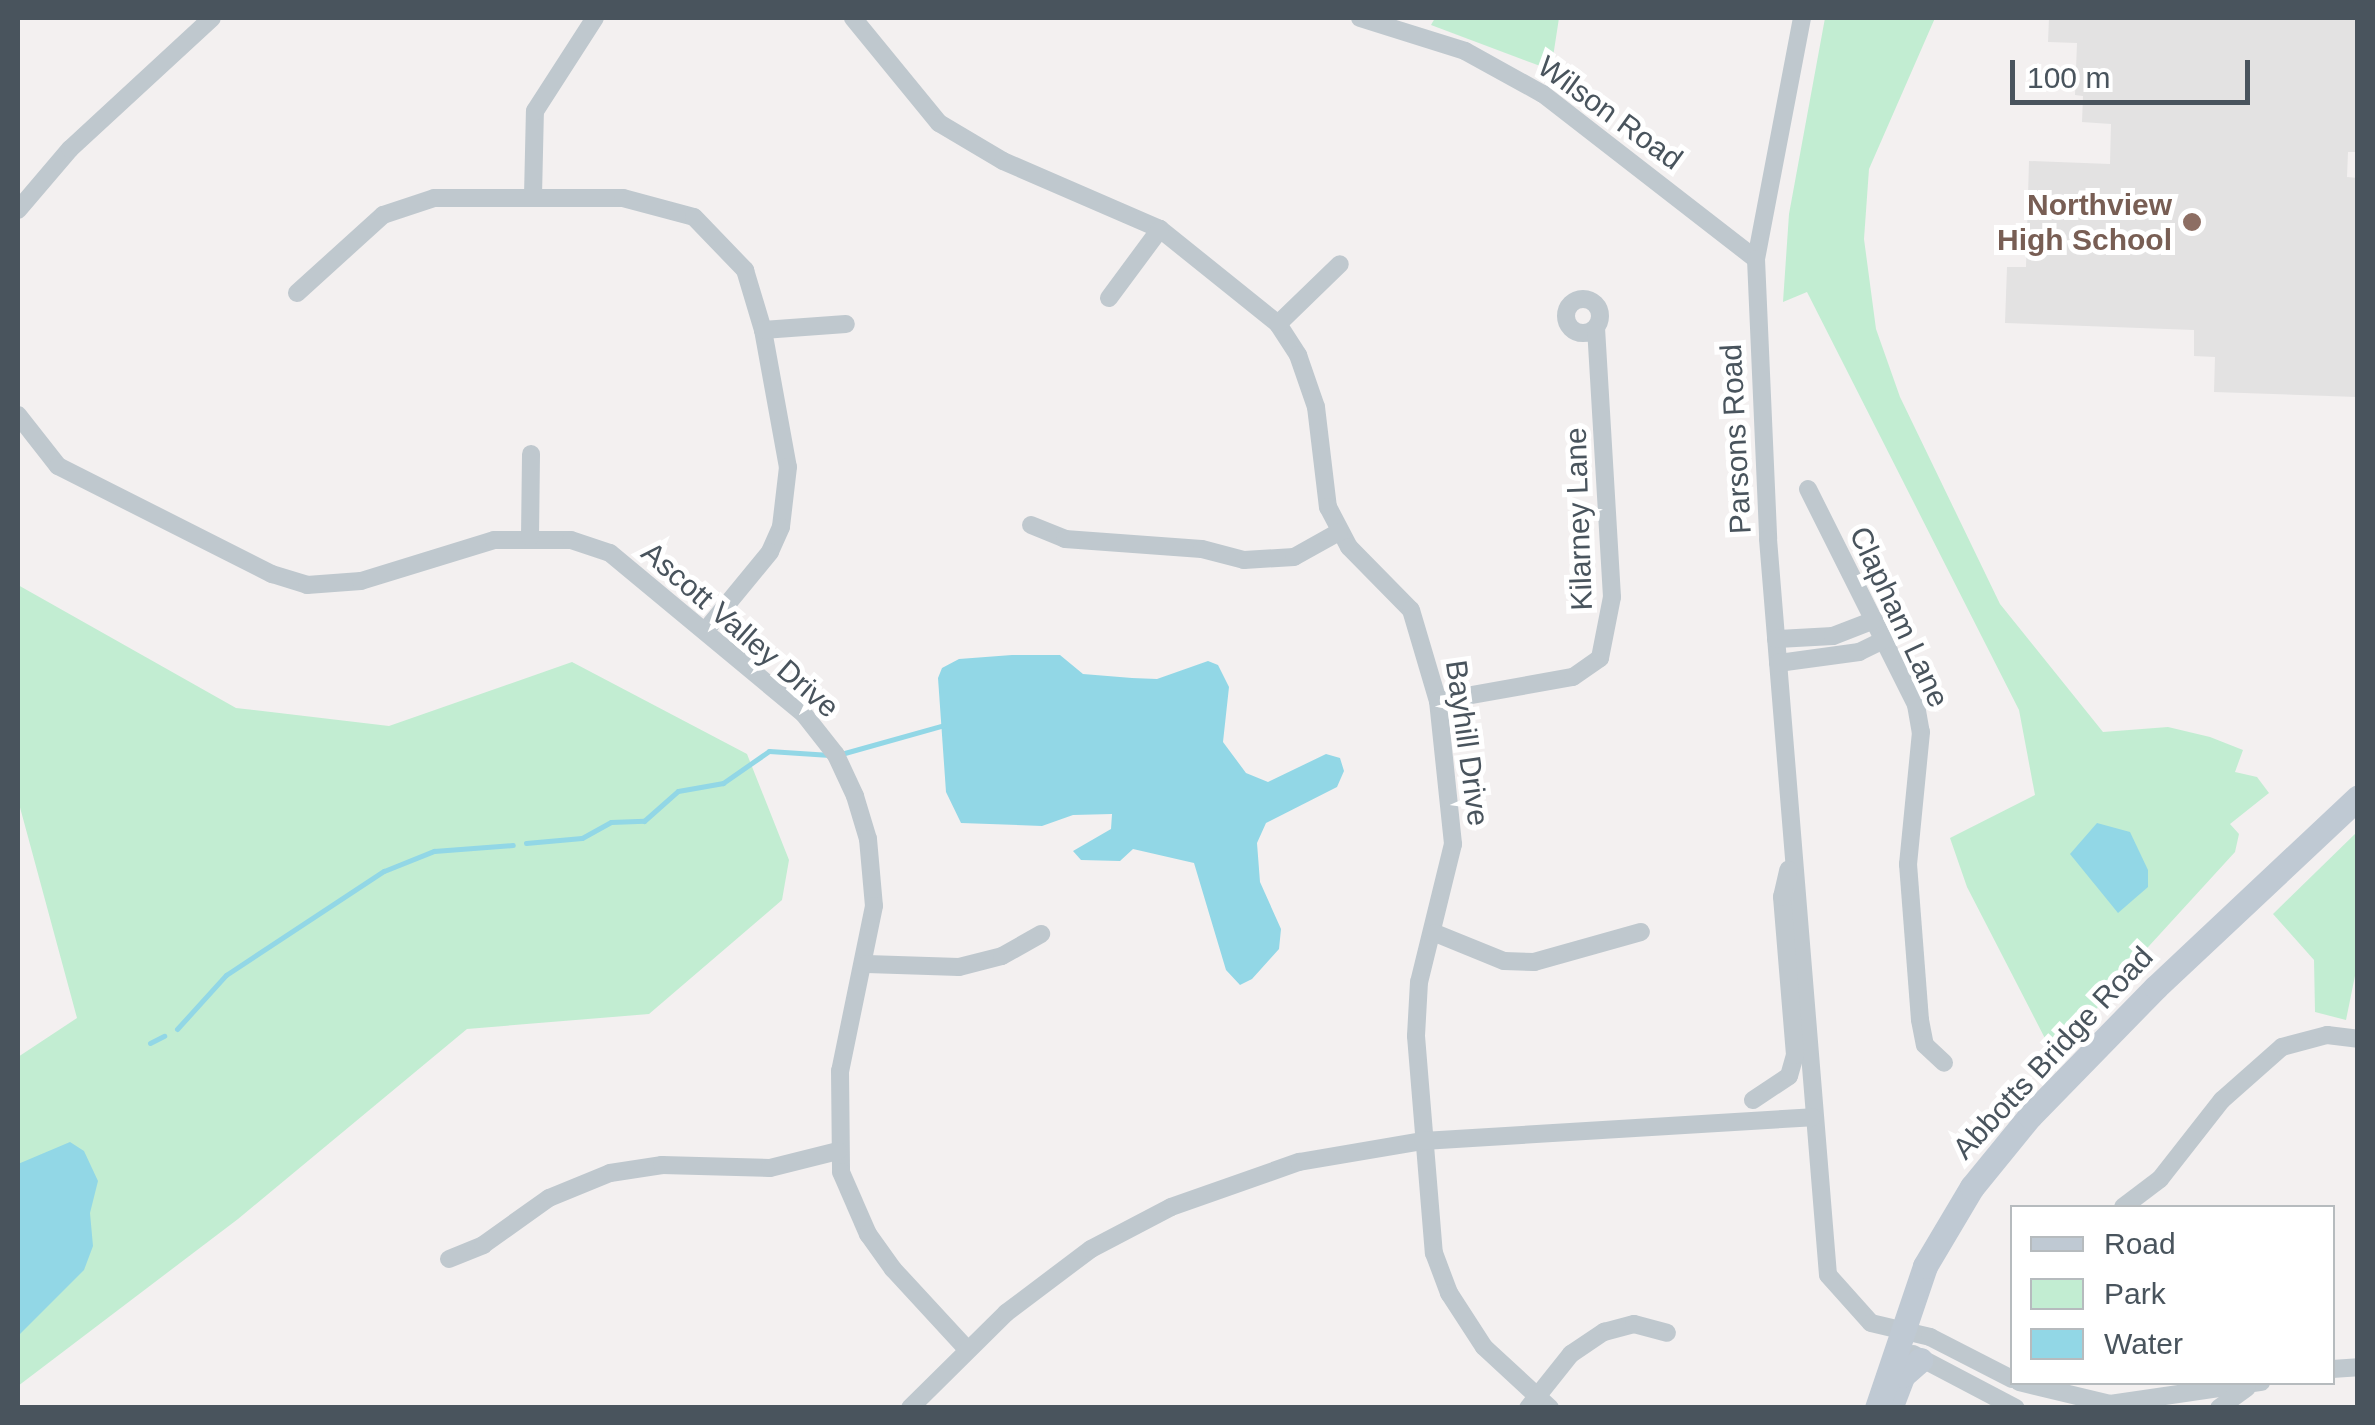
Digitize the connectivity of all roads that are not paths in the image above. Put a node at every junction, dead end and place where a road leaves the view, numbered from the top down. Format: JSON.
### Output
{"nodes":[{"id":1,"x":212,"y":18,"type":"edge"},
{"id":2,"x":595,"y":18,"type":"edge"},
{"id":3,"x":853,"y":18,"type":"edge"},
{"id":4,"x":1360,"y":18,"type":"edge"},
{"id":5,"x":1802,"y":18,"type":"edge"},
{"id":6,"x":533,"y":196,"type":"junction"},
{"id":7,"x":18,"y":210,"type":"edge"},
{"id":8,"x":1160,"y":229,"type":"junction"},
{"id":9,"x":1756,"y":259,"type":"junction"},
{"id":10,"x":1340,"y":264,"type":"dead end"},
{"id":11,"x":296,"y":293,"type":"dead end"},
{"id":12,"x":1109,"y":298,"type":"dead end"},
{"id":13,"x":846,"y":324,"type":"dead end"},
{"id":14,"x":1278,"y":324,"type":"junction"},
{"id":15,"x":1596,"y":327,"type":"dead end"},
{"id":16,"x":763,"y":330,"type":"junction"},
{"id":17,"x":18,"y":415,"type":"edge"},
{"id":18,"x":531,"y":454,"type":"dead end"},
{"id":19,"x":1808,"y":489,"type":"dead end"},
{"id":20,"x":1030,"y":525,"type":"dead end"},
{"id":21,"x":1340,"y":532,"type":"junction"},
{"id":22,"x":530,"y":537,"type":"junction"},
{"id":23,"x":1874,"y":620,"type":"junction"},
{"id":24,"x":706,"y":630,"type":"junction"},
{"id":25,"x":1837,"y":635,"type":"junction"},
{"id":26,"x":1776,"y":639,"type":"junction"},
{"id":27,"x":1884,"y":640,"type":"junction"},
{"id":28,"x":1840,"y":655,"type":"junction"},
{"id":29,"x":1778,"y":663,"type":"junction"},
{"id":30,"x":1438,"y":701,"type":"junction"},
{"id":31,"x":2358,"y":798,"type":"edge"},
{"id":32,"x":1793,"y":861,"type":"junction"},
{"id":33,"x":1641,"y":932,"type":"dead end"},
{"id":34,"x":1435,"y":933,"type":"junction"},
{"id":35,"x":1040,"y":934,"type":"dead end"},
{"id":36,"x":866,"y":964,"type":"junction"},
{"id":37,"x":2358,"y":1039,"type":"edge"},
{"id":38,"x":1944,"y":1063,"type":"dead end"},
{"id":39,"x":1753,"y":1100,"type":"dead end"},
{"id":40,"x":1812,"y":1117,"type":"junction"},
{"id":41,"x":1423,"y":1141,"type":"junction"},
{"id":42,"x":838,"y":1151,"type":"junction"},
{"id":43,"x":2126,"y":1205,"type":"edge"},
{"id":44,"x":449,"y":1259,"type":"dead end"},
{"id":45,"x":1667,"y":1332,"type":"dead end"},
{"id":46,"x":1898,"y":1334,"type":"junction"},
{"id":47,"x":966,"y":1348,"type":"junction"},
{"id":48,"x":1920,"y":1360,"type":"junction"},
{"id":49,"x":2010,"y":1378,"type":"edge"},
{"id":50,"x":2031,"y":1385,"type":"edge"},
{"id":51,"x":2249,"y":1385,"type":"edge"},
{"id":52,"x":2254,"y":1385,"type":"edge"},
{"id":53,"x":1539,"y":1403,"type":"edge"},
{"id":54,"x":910,"y":1408,"type":"edge"},
{"id":55,"x":1877,"y":1408,"type":"edge"},
{"id":56,"x":1890,"y":1408,"type":"edge"},
{"id":57,"x":2016,"y":1408,"type":"edge"},
{"id":58,"x":2219,"y":1408,"type":"edge"}],
"edges":[{"from":1,"to":7,"type":"street"},
{"from":2,"to":6,"type":"street"},
{"from":3,"to":8,"type":"street","name":"Bayhill Drive"},
{"from":4,"to":9,"type":"street","name":"Wilson Road"},
{"from":5,"to":9,"type":"street","name":"Parsons Road"},
{"from":6,"to":11,"type":"street"},
{"from":6,"to":16,"type":"street"},
{"from":8,"to":12,"type":"street"},
{"from":8,"to":14,"type":"street","name":"Bayhill Drive"},
{"from":9,"to":26,"type":"street","name":"Parsons Road"},
{"from":10,"to":14,"type":"street"},
{"from":13,"to":16,"type":"street"},
{"from":14,"to":21,"type":"street","name":"Bayhill Drive"},
{"from":15,"to":30,"type":"street","name":"Kilarney Lane"},
{"from":16,"to":24,"type":"street"},
{"from":17,"to":22,"type":"street","name":"Ascott Valley Drive"},
{"from":18,"to":22,"type":"street"},
{"from":19,"to":23,"type":"street","name":"Clapham Lane"},
{"from":20,"to":21,"type":"street"},
{"from":21,"to":30,"type":"street","name":"Bayhill Drive"},
{"from":22,"to":24,"type":"street","name":"Ascott Valley Drive"},
{"from":23,"to":25,"type":"street"},
{"from":23,"to":27,"type":"street","name":"Clapham Lane"},
{"from":24,"to":36,"type":"street","name":"Ascott Valley Drive"},
{"from":25,"to":26,"type":"street"},
{"from":25,"to":28,"type":"street"},
{"from":26,"to":29,"type":"street","name":"Parsons Road"},
{"from":27,"to":28,"type":"street"},
{"from":27,"to":38,"type":"street","name":"Clapham Lane"},
{"from":28,"to":29,"type":"street"},
{"from":29,"to":32,"type":"street","name":"Parsons Road"},
{"from":30,"to":34,"type":"street","name":"Bayhill Drive"},
{"from":31,"to":46,"type":"main road","name":"Abbotts Bridge Road"},
{"from":32,"to":39,"type":"street","name":"Parsons Road"},
{"from":32,"to":40,"type":"street","name":"Parsons Road"},
{"from":33,"to":34,"type":"street"},
{"from":34,"to":41,"type":"street","name":"Bayhill Drive"},
{"from":35,"to":36,"type":"street"},
{"from":36,"to":42,"type":"street","name":"Ascott Valley Drive"},
{"from":37,"to":43,"type":"street"},
{"from":40,"to":41,"type":"street"},
{"from":40,"to":46,"type":"street","name":"Parsons Road"},
{"from":41,"to":47,"type":"street"},
{"from":41,"to":53,"type":"street","name":"Bayhill Drive"},
{"from":42,"to":44,"type":"street"},
{"from":42,"to":47,"type":"street","name":"Ascott Valley Drive"},
{"from":45,"to":53,"type":"street"},
{"from":46,"to":48,"type":"street"},
{"from":46,"to":49,"type":"street"},
{"from":46,"to":55,"type":"main road","name":"Abbotts Bridge Road"},
{"from":47,"to":54,"type":"street"},
{"from":48,"to":56,"type":"main road"},
{"from":48,"to":57,"type":"street"},
{"from":50,"to":51,"type":"street"},
{"from":52,"to":58,"type":"street"}]}
